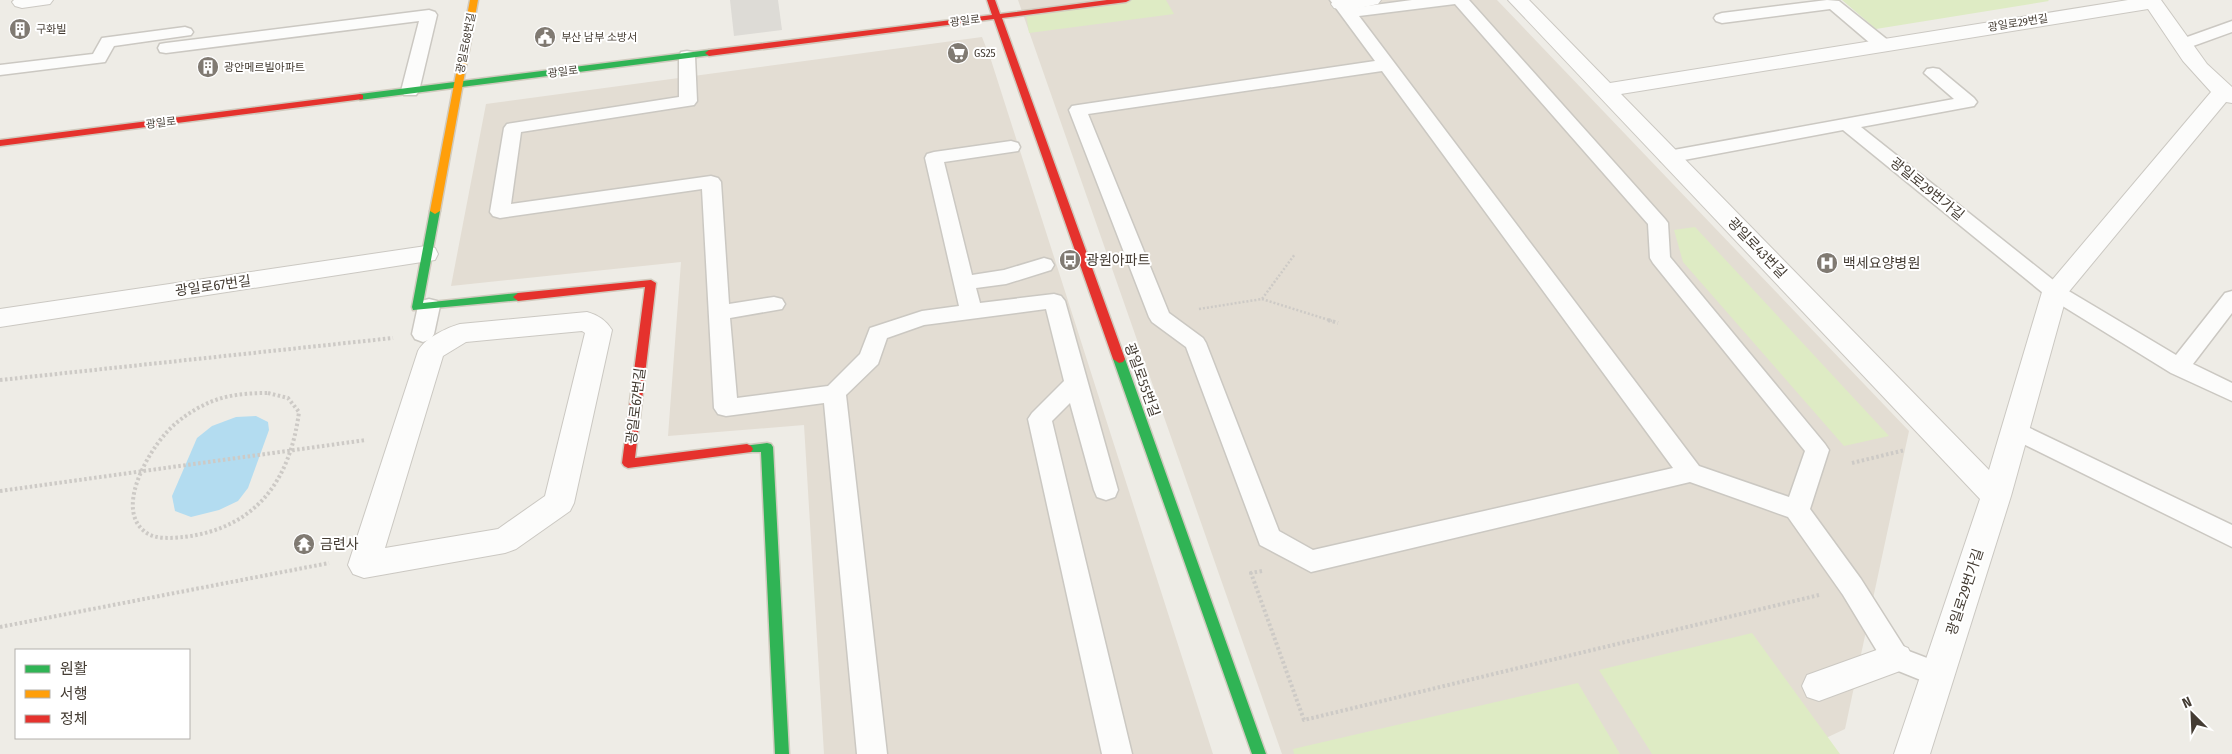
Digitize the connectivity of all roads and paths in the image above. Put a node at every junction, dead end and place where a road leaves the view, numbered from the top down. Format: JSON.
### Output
{"nodes":[{"id":1,"x":44,"y":0,"type":"edge"},
{"id":2,"x":474,"y":0,"type":"edge"},
{"id":3,"x":991,"y":0,"type":"edge"},
{"id":4,"x":1126,"y":0,"type":"edge"},
{"id":5,"x":1371,"y":0,"type":"edge"},
{"id":6,"x":1450,"y":0,"type":"edge"},
{"id":7,"x":1460,"y":0,"type":"edge"},
{"id":8,"x":1518,"y":0,"type":"edge"},
{"id":9,"x":2151,"y":1,"type":"edge"},
{"id":10,"x":22,"y":2,"type":"dead end"},
{"id":11,"x":1342,"y":6,"type":"edge"},
{"id":12,"x":996,"y":16,"type":"junction"},
{"id":13,"x":1722,"y":18,"type":"dead end"},
{"id":14,"x":2232,"y":26,"type":"edge"},
{"id":15,"x":1883,"y":45,"type":"junction"},
{"id":16,"x":2182,"y":45,"type":"junction"},
{"id":17,"x":188,"y":46,"type":"junction"},
{"id":18,"x":166,"y":48,"type":"dead end"},
{"id":19,"x":687,"y":56,"type":"junction"},
{"id":20,"x":1386,"y":65,"type":"junction"},
{"id":21,"x":0,"y":70,"type":"edge"},
{"id":22,"x":1933,"y":73,"type":"dead end"},
{"id":23,"x":458,"y":85,"type":"junction"},
{"id":24,"x":1604,"y":90,"type":"junction"},
{"id":25,"x":410,"y":91,"type":"junction"},
{"id":26,"x":2227,"y":94,"type":"edge"},
{"id":27,"x":1846,"y":124,"type":"junction"},
{"id":28,"x":0,"y":143,"type":"edge"},
{"id":29,"x":1011,"y":147,"type":"dead end"},
{"id":30,"x":1668,"y":157,"type":"junction"},
{"id":31,"x":426,"y":254,"type":"junction"},
{"id":32,"x":1294,"y":254,"type":"dead end"},
{"id":33,"x":1044,"y":265,"type":"dead end"},
{"id":34,"x":964,"y":283,"type":"junction"},
{"id":35,"x":2055,"y":292,"type":"junction"},
{"id":36,"x":2232,"y":298,"type":"edge"},
{"id":37,"x":1262,"y":299,"type":"junction"},
{"id":38,"x":774,"y":304,"type":"dead end"},
{"id":39,"x":430,"y":306,"type":"junction"},
{"id":40,"x":1195,"y":309,"type":"dead end"},
{"id":41,"x":971,"y":312,"type":"junction"},
{"id":42,"x":720,"y":313,"type":"junction"},
{"id":43,"x":0,"y":318,"type":"edge"},
{"id":44,"x":1338,"y":323,"type":"dead end"},
{"id":45,"x":423,"y":334,"type":"joint"},
{"id":46,"x":2179,"y":367,"type":"junction"},
{"id":47,"x":0,"y":380,"type":"edge"},
{"id":48,"x":1076,"y":383,"type":"junction"},
{"id":49,"x":834,"y":392,"type":"junction"},
{"id":50,"x":2232,"y":393,"type":"edge"},
{"id":51,"x":2015,"y":430,"type":"junction"},
{"id":52,"x":370,"y":439,"type":"dead end"},
{"id":53,"x":1943,"y":441,"type":"junction"},
{"id":54,"x":291,"y":450,"type":"junction"},
{"id":55,"x":1852,"y":463,"type":"dead end"},
{"id":56,"x":142,"y":471,"type":"junction"},
{"id":57,"x":1690,"y":473,"type":"junction"},
{"id":58,"x":1106,"y":490,"type":"dead end"},
{"id":59,"x":0,"y":491,"type":"edge"},
{"id":60,"x":1996,"y":496,"type":"junction"},
{"id":61,"x":1797,"y":510,"type":"junction"},
{"id":62,"x":2232,"y":537,"type":"edge"},
{"id":63,"x":367,"y":556,"type":"junction"},
{"id":64,"x":1311,"y":561,"type":"junction"},
{"id":65,"x":1852,"y":587,"type":"junction"},
{"id":66,"x":0,"y":627,"type":"edge"},
{"id":67,"x":1896,"y":658,"type":"junction"},
{"id":68,"x":1938,"y":675,"type":"junction"},
{"id":69,"x":1819,"y":686,"type":"dead end"},
{"id":70,"x":782,"y":754,"type":"edge"},
{"id":71,"x":872,"y":754,"type":"edge"},
{"id":72,"x":1117,"y":754,"type":"edge"},
{"id":73,"x":1259,"y":754,"type":"edge"},
{"id":74,"x":1912,"y":754,"type":"edge"}],
"edges":[{"from":1,"to":10,"type":"street"},
{"from":2,"to":23,"type":"street","name":"광일로68번길"},
{"from":3,"to":12,"type":"street","name":"광일로55번길"},
{"from":4,"to":12,"type":"street","name":"광일로"},
{"from":5,"to":11,"type":"street"},
{"from":6,"to":11,"type":"lane"},
{"from":7,"to":61,"type":"lane"},
{"from":8,"to":24,"type":"street","name":"광일로43번길"},
{"from":9,"to":15,"type":"street","name":"광일로29번길"},
{"from":9,"to":16,"type":"street","name":"광일로29번길"},
{"from":11,"to":20,"type":"lane"},
{"from":12,"to":19,"type":"street","name":"광일로"},
{"from":12,"to":73,"type":"street","name":"광일로55번길"},
{"from":13,"to":15,"type":"lane"},
{"from":14,"to":16,"type":"lane"},
{"from":15,"to":24,"type":"street","name":"광일로29번길"},
{"from":16,"to":26,"type":"street","name":"광일로29번길"},
{"from":17,"to":18,"type":"lane"},
{"from":17,"to":21,"type":"lane"},
{"from":17,"to":25,"type":"lane"},
{"from":19,"to":23,"type":"street","name":"광일로"},
{"from":19,"to":42,"type":"lane"},
{"from":20,"to":57,"type":"lane"},
{"from":20,"to":64,"type":"lane"},
{"from":22,"to":27,"type":"lane"},
{"from":23,"to":25,"type":"street","name":"광일로"},
{"from":23,"to":31,"type":"street"},
{"from":24,"to":30,"type":"street","name":"광일로43번길"},
{"from":25,"to":28,"type":"street","name":"광일로"},
{"from":26,"to":35,"type":"street","name":"광일로29번가길"},
{"from":27,"to":30,"type":"lane"},
{"from":27,"to":35,"type":"lane","name":"광일로29번가길"},
{"from":29,"to":34,"type":"lane"},
{"from":30,"to":53,"type":"street","name":"광일로43번길"},
{"from":31,"to":39,"type":"street"},
{"from":31,"to":43,"type":"street","name":"광일로67번길"},
{"from":32,"to":37,"type":"path"},
{"from":33,"to":34,"type":"lane"},
{"from":34,"to":41,"type":"lane"},
{"from":35,"to":46,"type":"lane","name":"광일로29번가길"},
{"from":35,"to":51,"type":"street","name":"광일로29번가길"},
{"from":36,"to":46,"type":"lane"},
{"from":37,"to":40,"type":"path"},
{"from":37,"to":44,"type":"path"},
{"from":38,"to":42,"type":"lane"},
{"from":39,"to":45,"type":"lane"},
{"from":39,"to":70,"type":"street","name":"광일로67번길"},
{"from":41,"to":48,"type":"lane"},
{"from":41,"to":49,"type":"lane"},
{"from":42,"to":49,"type":"lane"},
{"from":45,"to":47,"type":"path"},
{"from":46,"to":50,"type":"lane","name":"광일로29번가길"},
{"from":48,"to":58,"type":"lane"},
{"from":48,"to":72,"type":"lane"},
{"from":49,"to":71,"type":"lane"},
{"from":51,"to":60,"type":"street","name":"광일로29번가길"},
{"from":51,"to":62,"type":"lane"},
{"from":52,"to":54,"type":"path"},
{"from":53,"to":55,"type":"path"},
{"from":53,"to":60,"type":"street","name":"광일로43번길"},
{"from":54,"to":56,"type":"path"},
{"from":54,"to":56,"type":"path"},
{"from":54,"to":56,"type":"path"},
{"from":56,"to":59,"type":"path"},
{"from":57,"to":61,"type":"lane"},
{"from":57,"to":64,"type":"lane"},
{"from":60,"to":68,"type":"street","name":"광일로29번가길"},
{"from":61,"to":65,"type":"lane"},
{"from":63,"to":63,"type":"street"},
{"from":63,"to":66,"type":"path"},
{"from":64,"to":65,"type":"path"},
{"from":65,"to":67,"type":"lane"},
{"from":67,"to":68,"type":"lane"},
{"from":67,"to":69,"type":"street"},
{"from":68,"to":74,"type":"street","name":"광일로29번가길"}]}
